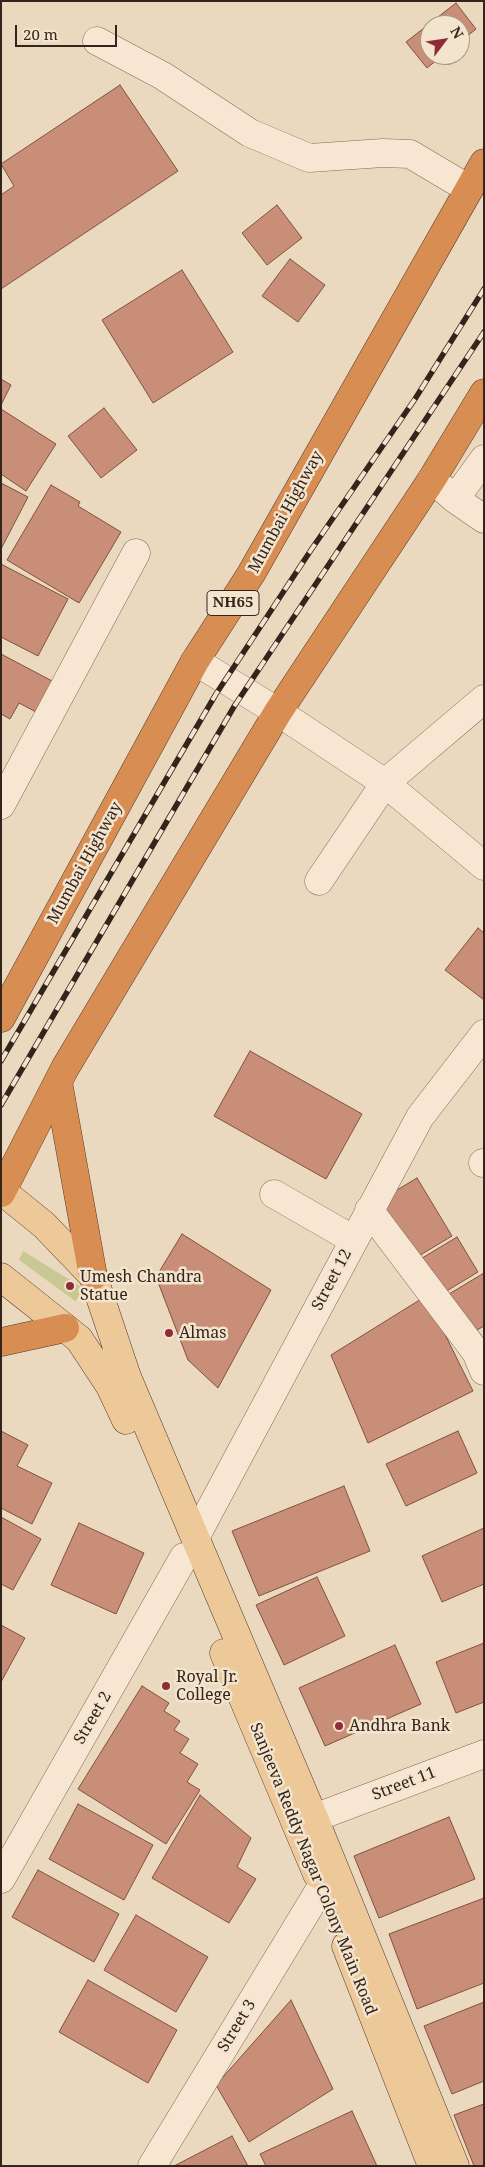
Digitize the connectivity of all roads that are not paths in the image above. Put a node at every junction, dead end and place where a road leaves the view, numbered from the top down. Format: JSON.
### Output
{"nodes":[{"id":1,"x":97,"y":41,"type":"dead end"},
{"id":2,"x":484,"y":163,"type":"edge"},
{"id":3,"x":468,"y":189,"type":"junction"},
{"id":4,"x":484,"y":393,"type":"edge"},
{"id":5,"x":484,"y":459,"type":"edge"},
{"id":6,"x":432,"y":479,"type":"junction"},
{"id":7,"x":455,"y":499,"type":"junction"},
{"id":8,"x":484,"y":519,"type":"edge"},
{"id":9,"x":136,"y":553,"type":"dead end"},
{"id":10,"x":195,"y":661,"type":"junction"},
{"id":11,"x":484,"y":699,"type":"edge"},
{"id":12,"x":278,"y":712,"type":"junction"},
{"id":13,"x":384,"y":783,"type":"junction"},
{"id":14,"x":1,"y":805,"type":"edge"},
{"id":15,"x":482,"y":862,"type":"edge"},
{"id":16,"x":319,"y":881,"type":"dead end"},
{"id":17,"x":1,"y":1018,"type":"edge"},
{"id":18,"x":484,"y":1034,"type":"edge"},
{"id":19,"x":58,"y":1082,"type":"junction"},
{"id":20,"x":2,"y":1192,"type":"edge"},
{"id":21,"x":274,"y":1194,"type":"dead end"},
{"id":22,"x":370,"y":1210,"type":"junction"},
{"id":23,"x":354,"y":1240,"type":"junction"},
{"id":24,"x":93,"y":1276,"type":"junction"},
{"id":25,"x":1,"y":1277,"type":"edge"},
{"id":26,"x":106,"y":1314,"type":"junction"},
{"id":27,"x":71,"y":1333,"type":"junction"},
{"id":28,"x":3,"y":1345,"type":"edge"},
{"id":29,"x":481,"y":1357,"type":"edge"},
{"id":30,"x":190,"y":1547,"type":"junction"},
{"id":31,"x":484,"y":1754,"type":"edge"},
{"id":32,"x":320,"y":1816,"type":"junction"},
{"id":33,"x":1,"y":1879,"type":"edge"},
{"id":34,"x":322,"y":1886,"type":"junction"},
{"id":35,"x":152,"y":2166,"type":"edge"},
{"id":36,"x":432,"y":2166,"type":"edge"},
{"id":37,"x":455,"y":2166,"type":"edge"}],
"edges":[{"from":1,"to":3,"type":"street"},
{"from":2,"to":3,"type":"highway","name":"Mumbai Highway","number":"NH65"},
{"from":3,"to":10,"type":"highway","name":"Mumbai Highway","number":"NH65"},
{"from":4,"to":6,"type":"highway"},
{"from":5,"to":7,"type":"street"},
{"from":6,"to":7,"type":"street"},
{"from":6,"to":12,"type":"highway"},
{"from":7,"to":8,"type":"street"},
{"from":9,"to":14,"type":"street"},
{"from":10,"to":12,"type":"street"},
{"from":10,"to":17,"type":"highway","name":"Mumbai Highway","number":"NH65"},
{"from":11,"to":13,"type":"street"},
{"from":12,"to":13,"type":"street"},
{"from":12,"to":19,"type":"highway"},
{"from":13,"to":15,"type":"street"},
{"from":13,"to":16,"type":"street"},
{"from":18,"to":22,"type":"street","name":"Street 12"},
{"from":19,"to":20,"type":"highway"},
{"from":19,"to":24,"type":"highway"},
{"from":20,"to":24,"type":"main road"},
{"from":21,"to":23,"type":"street"},
{"from":22,"to":23,"type":"street","name":"Street 12"},
{"from":22,"to":29,"type":"street"},
{"from":23,"to":30,"type":"street","name":"Street 12"},
{"from":24,"to":26,"type":"main road","name":"Sanjeeva Reddy Nagar Colony Main Road"},
{"from":25,"to":27,"type":"main road","name":"Sanjeeva Reddy Nagar Colony Main Road"},
{"from":26,"to":27,"type":"main road"},
{"from":26,"to":30,"type":"main road","name":"Sanjeeva Reddy Nagar Colony Main Road"},
{"from":27,"to":28,"type":"highway"},
{"from":27,"to":30,"type":"main road","name":"Sanjeeva Reddy Nagar Colony Main Road"},
{"from":30,"to":32,"type":"main road","name":"Sanjeeva Reddy Nagar Colony Main Road"},
{"from":30,"to":33,"type":"street","name":"Street 2"},
{"from":30,"to":34,"type":"main road","name":"Sanjeeva Reddy Nagar Colony Main Road"},
{"from":31,"to":32,"type":"street","name":"Street 11"},
{"from":32,"to":37,"type":"main road","name":"Sanjeeva Reddy Nagar Colony Main Road"},
{"from":34,"to":35,"type":"street","name":"Street 3"},
{"from":34,"to":36,"type":"main road","name":"Sanjeeva Reddy Nagar Colony Main Road"}]}
